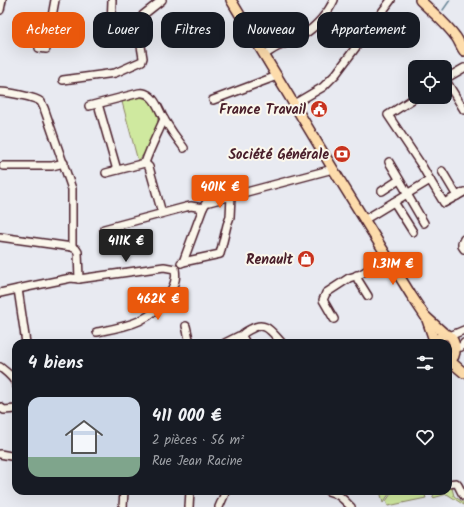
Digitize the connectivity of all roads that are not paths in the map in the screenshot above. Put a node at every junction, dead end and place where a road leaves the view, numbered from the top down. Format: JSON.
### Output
{"nodes":[{"id":1,"x":2,"y":0,"type":"edge"},
{"id":2,"x":55,"y":0,"type":"edge"},
{"id":3,"x":112,"y":0,"type":"edge"},
{"id":4,"x":162,"y":0,"type":"edge"},
{"id":5,"x":231,"y":0,"type":"edge"},
{"id":6,"x":334,"y":0,"type":"edge"},
{"id":7,"x":391,"y":0,"type":"edge"},
{"id":8,"x":420,"y":0,"type":"edge"},
{"id":9,"x":0,"y":10,"type":"edge"},
{"id":10,"x":53,"y":12,"type":"edge"},
{"id":11,"x":112,"y":12,"type":"edge"},
{"id":12,"x":457,"y":38,"type":"junction"},
{"id":13,"x":464,"y":46,"type":"edge"},
{"id":14,"x":464,"y":51,"type":"edge"},
{"id":15,"x":264,"y":55,"type":"junction"},
{"id":16,"x":464,"y":68,"type":"edge"},
{"id":17,"x":452,"y":75,"type":"edge"},
{"id":18,"x":277,"y":76,"type":"junction"},
{"id":19,"x":64,"y":80,"type":"dead end"},
{"id":20,"x":452,"y":90,"type":"edge"},
{"id":21,"x":0,"y":92,"type":"edge"},
{"id":22,"x":213,"y":100,"type":"dead end"},
{"id":23,"x":408,"y":102,"type":"edge"},
{"id":24,"x":98,"y":104,"type":"junction"},
{"id":25,"x":294,"y":104,"type":"junction"},
{"id":26,"x":89,"y":106,"type":"dead end"},
{"id":27,"x":464,"y":110,"type":"edge"},
{"id":28,"x":164,"y":119,"type":"junction"},
{"id":29,"x":184,"y":148,"type":"dead end"},
{"id":30,"x":389,"y":162,"type":"dead end"},
{"id":31,"x":64,"y":163,"type":"junction"},
{"id":32,"x":144,"y":163,"type":"junction"},
{"id":33,"x":4,"y":166,"type":"dead end"},
{"id":34,"x":333,"y":169,"type":"junction"},
{"id":35,"x":116,"y":170,"type":"junction"},
{"id":36,"x":442,"y":171,"type":"dead end"},
{"id":37,"x":106,"y":173,"type":"dead end"},
{"id":38,"x":399,"y":180,"type":"junction"},
{"id":39,"x":430,"y":180,"type":"junction"},
{"id":40,"x":382,"y":191,"type":"dead end"},
{"id":41,"x":464,"y":192,"type":"edge"},
{"id":42,"x":407,"y":194,"type":"junction"},
{"id":43,"x":231,"y":196,"type":"junction"},
{"id":44,"x":457,"y":196,"type":"junction"},
{"id":45,"x":394,"y":202,"type":"junction"},
{"id":46,"x":202,"y":208,"type":"junction"},
{"id":47,"x":162,"y":213,"type":"junction"},
{"id":48,"x":364,"y":220,"type":"junction"},
{"id":49,"x":424,"y":223,"type":"dead end"},
{"id":50,"x":104,"y":229,"type":"dead end"},
{"id":51,"x":413,"y":232,"type":"dead end"},
{"id":52,"x":0,"y":237,"type":"edge"},
{"id":53,"x":464,"y":239,"type":"edge"},
{"id":54,"x":72,"y":247,"type":"junction"},
{"id":55,"x":464,"y":250,"type":"edge"},
{"id":56,"x":388,"y":258,"type":"junction"},
{"id":57,"x":183,"y":262,"type":"junction"},
{"id":58,"x":175,"y":269,"type":"junction"},
{"id":59,"x":357,"y":275,"type":"junction"},
{"id":60,"x":79,"y":279,"type":"junction"},
{"id":61,"x":18,"y":289,"type":"junction"},
{"id":62,"x":0,"y":293,"type":"edge"},
{"id":63,"x":368,"y":296,"type":"dead end"},
{"id":64,"x":425,"y":316,"type":"junction"},
{"id":65,"x":334,"y":319,"type":"dead end"},
{"id":66,"x":186,"y":326,"type":"dead end"},
{"id":67,"x":464,"y":330,"type":"edge"},
{"id":68,"x":97,"y":332,"type":"dead end"},
{"id":69,"x":449,"y":335,"type":"junction"},
{"id":70,"x":241,"y":336,"type":"junction"},
{"id":71,"x":25,"y":339,"type":"edge"},
{"id":72,"x":189,"y":339,"type":"edge"},
{"id":73,"x":232,"y":339,"type":"edge"},
{"id":74,"x":244,"y":339,"type":"edge"},
{"id":75,"x":278,"y":339,"type":"edge"},
{"id":76,"x":434,"y":339,"type":"edge"},
{"id":77,"x":438,"y":339,"type":"edge"},
{"id":78,"x":462,"y":348,"type":"edge"},
{"id":79,"x":452,"y":360,"type":"edge"},
{"id":80,"x":452,"y":363,"type":"edge"},
{"id":81,"x":464,"y":364,"type":"edge"},
{"id":82,"x":0,"y":367,"type":"edge"},
{"id":83,"x":464,"y":373,"type":"edge"},
{"id":84,"x":12,"y":378,"type":"edge"},
{"id":85,"x":0,"y":407,"type":"edge"},
{"id":86,"x":12,"y":409,"type":"edge"},
{"id":87,"x":1,"y":453,"type":"edge"},
{"id":88,"x":12,"y":456,"type":"edge"},
{"id":89,"x":452,"y":484,"type":"edge"},
{"id":90,"x":124,"y":495,"type":"edge"},
{"id":91,"x":190,"y":495,"type":"edge"},
{"id":92,"x":224,"y":495,"type":"edge"},
{"id":93,"x":343,"y":495,"type":"edge"},
{"id":94,"x":464,"y":496,"type":"edge"},
{"id":95,"x":123,"y":507,"type":"edge"},
{"id":96,"x":189,"y":507,"type":"edge"},
{"id":97,"x":219,"y":507,"type":"edge"},
{"id":98,"x":351,"y":507,"type":"edge"}],
"edges":[{"from":1,"to":9,"type":"street"},
{"from":2,"to":10,"type":"street"},
{"from":3,"to":11,"type":"street"},
{"from":4,"to":19,"type":"street"},
{"from":5,"to":15,"type":"main road"},
{"from":6,"to":15,"type":"street"},
{"from":7,"to":25,"type":"street"},
{"from":8,"to":12,"type":"main road"},
{"from":12,"to":13,"type":"main road"},
{"from":12,"to":14,"type":"main road"},
{"from":15,"to":18,"type":"main road"},
{"from":16,"to":17,"type":"street"},
{"from":18,"to":22,"type":"street"},
{"from":18,"to":25,"type":"main road"},
{"from":20,"to":27,"type":"street"},
{"from":21,"to":31,"type":"street"},
{"from":23,"to":39,"type":"street"},
{"from":24,"to":26,"type":"street"},
{"from":24,"to":28,"type":"street"},
{"from":24,"to":35,"type":"street"},
{"from":25,"to":34,"type":"main road"},
{"from":28,"to":29,"type":"street"},
{"from":28,"to":32,"type":"street"},
{"from":30,"to":38,"type":"street"},
{"from":31,"to":33,"type":"street"},
{"from":31,"to":54,"type":"street"},
{"from":32,"to":35,"type":"street"},
{"from":32,"to":47,"type":"street"},
{"from":34,"to":43,"type":"street"},
{"from":34,"to":48,"type":"main road"},
{"from":35,"to":37,"type":"street"},
{"from":36,"to":44,"type":"street"},
{"from":38,"to":40,"type":"street"},
{"from":38,"to":42,"type":"street"},
{"from":39,"to":42,"type":"street"},
{"from":39,"to":44,"type":"street"},
{"from":41,"to":44,"type":"street"},
{"from":42,"to":45,"type":"street"},
{"from":42,"to":49,"type":"street"},
{"from":43,"to":46,"type":"street"},
{"from":43,"to":57,"type":"street"},
{"from":45,"to":48,"type":"street"},
{"from":45,"to":51,"type":"street"},
{"from":46,"to":47,"type":"street"},
{"from":46,"to":57,"type":"street"},
{"from":47,"to":50,"type":"street"},
{"from":48,"to":56,"type":"main road"},
{"from":52,"to":54,"type":"street"},
{"from":53,"to":55,"type":"street"},
{"from":54,"to":60,"type":"street"},
{"from":56,"to":59,"type":"street"},
{"from":56,"to":64,"type":"main road"},
{"from":57,"to":58,"type":"street"},
{"from":58,"to":60,"type":"street"},
{"from":58,"to":68,"type":"street"},
{"from":59,"to":63,"type":"street"},
{"from":59,"to":65,"type":"street"},
{"from":60,"to":61,"type":"street"},
{"from":61,"to":62,"type":"street"},
{"from":61,"to":71,"type":"street"},
{"from":64,"to":69,"type":"main road"},
{"from":64,"to":76,"type":"main road"},
{"from":66,"to":72,"type":"street"},
{"from":67,"to":69,"type":"street"},
{"from":69,"to":77,"type":"main road"},
{"from":69,"to":78,"type":"main road"},
{"from":70,"to":73,"type":"street"},
{"from":70,"to":74,"type":"street"},
{"from":70,"to":75,"type":"street"},
{"from":78,"to":79,"type":"main road"},
{"from":78,"to":81,"type":"main road"},
{"from":80,"to":83,"type":"main road"},
{"from":82,"to":84,"type":"street"},
{"from":85,"to":86,"type":"street"},
{"from":87,"to":88,"type":"street"},
{"from":89,"to":94,"type":"street"},
{"from":90,"to":95,"type":"street"},
{"from":91,"to":96,"type":"street"},
{"from":92,"to":97,"type":"street"},
{"from":93,"to":98,"type":"street"}]}
